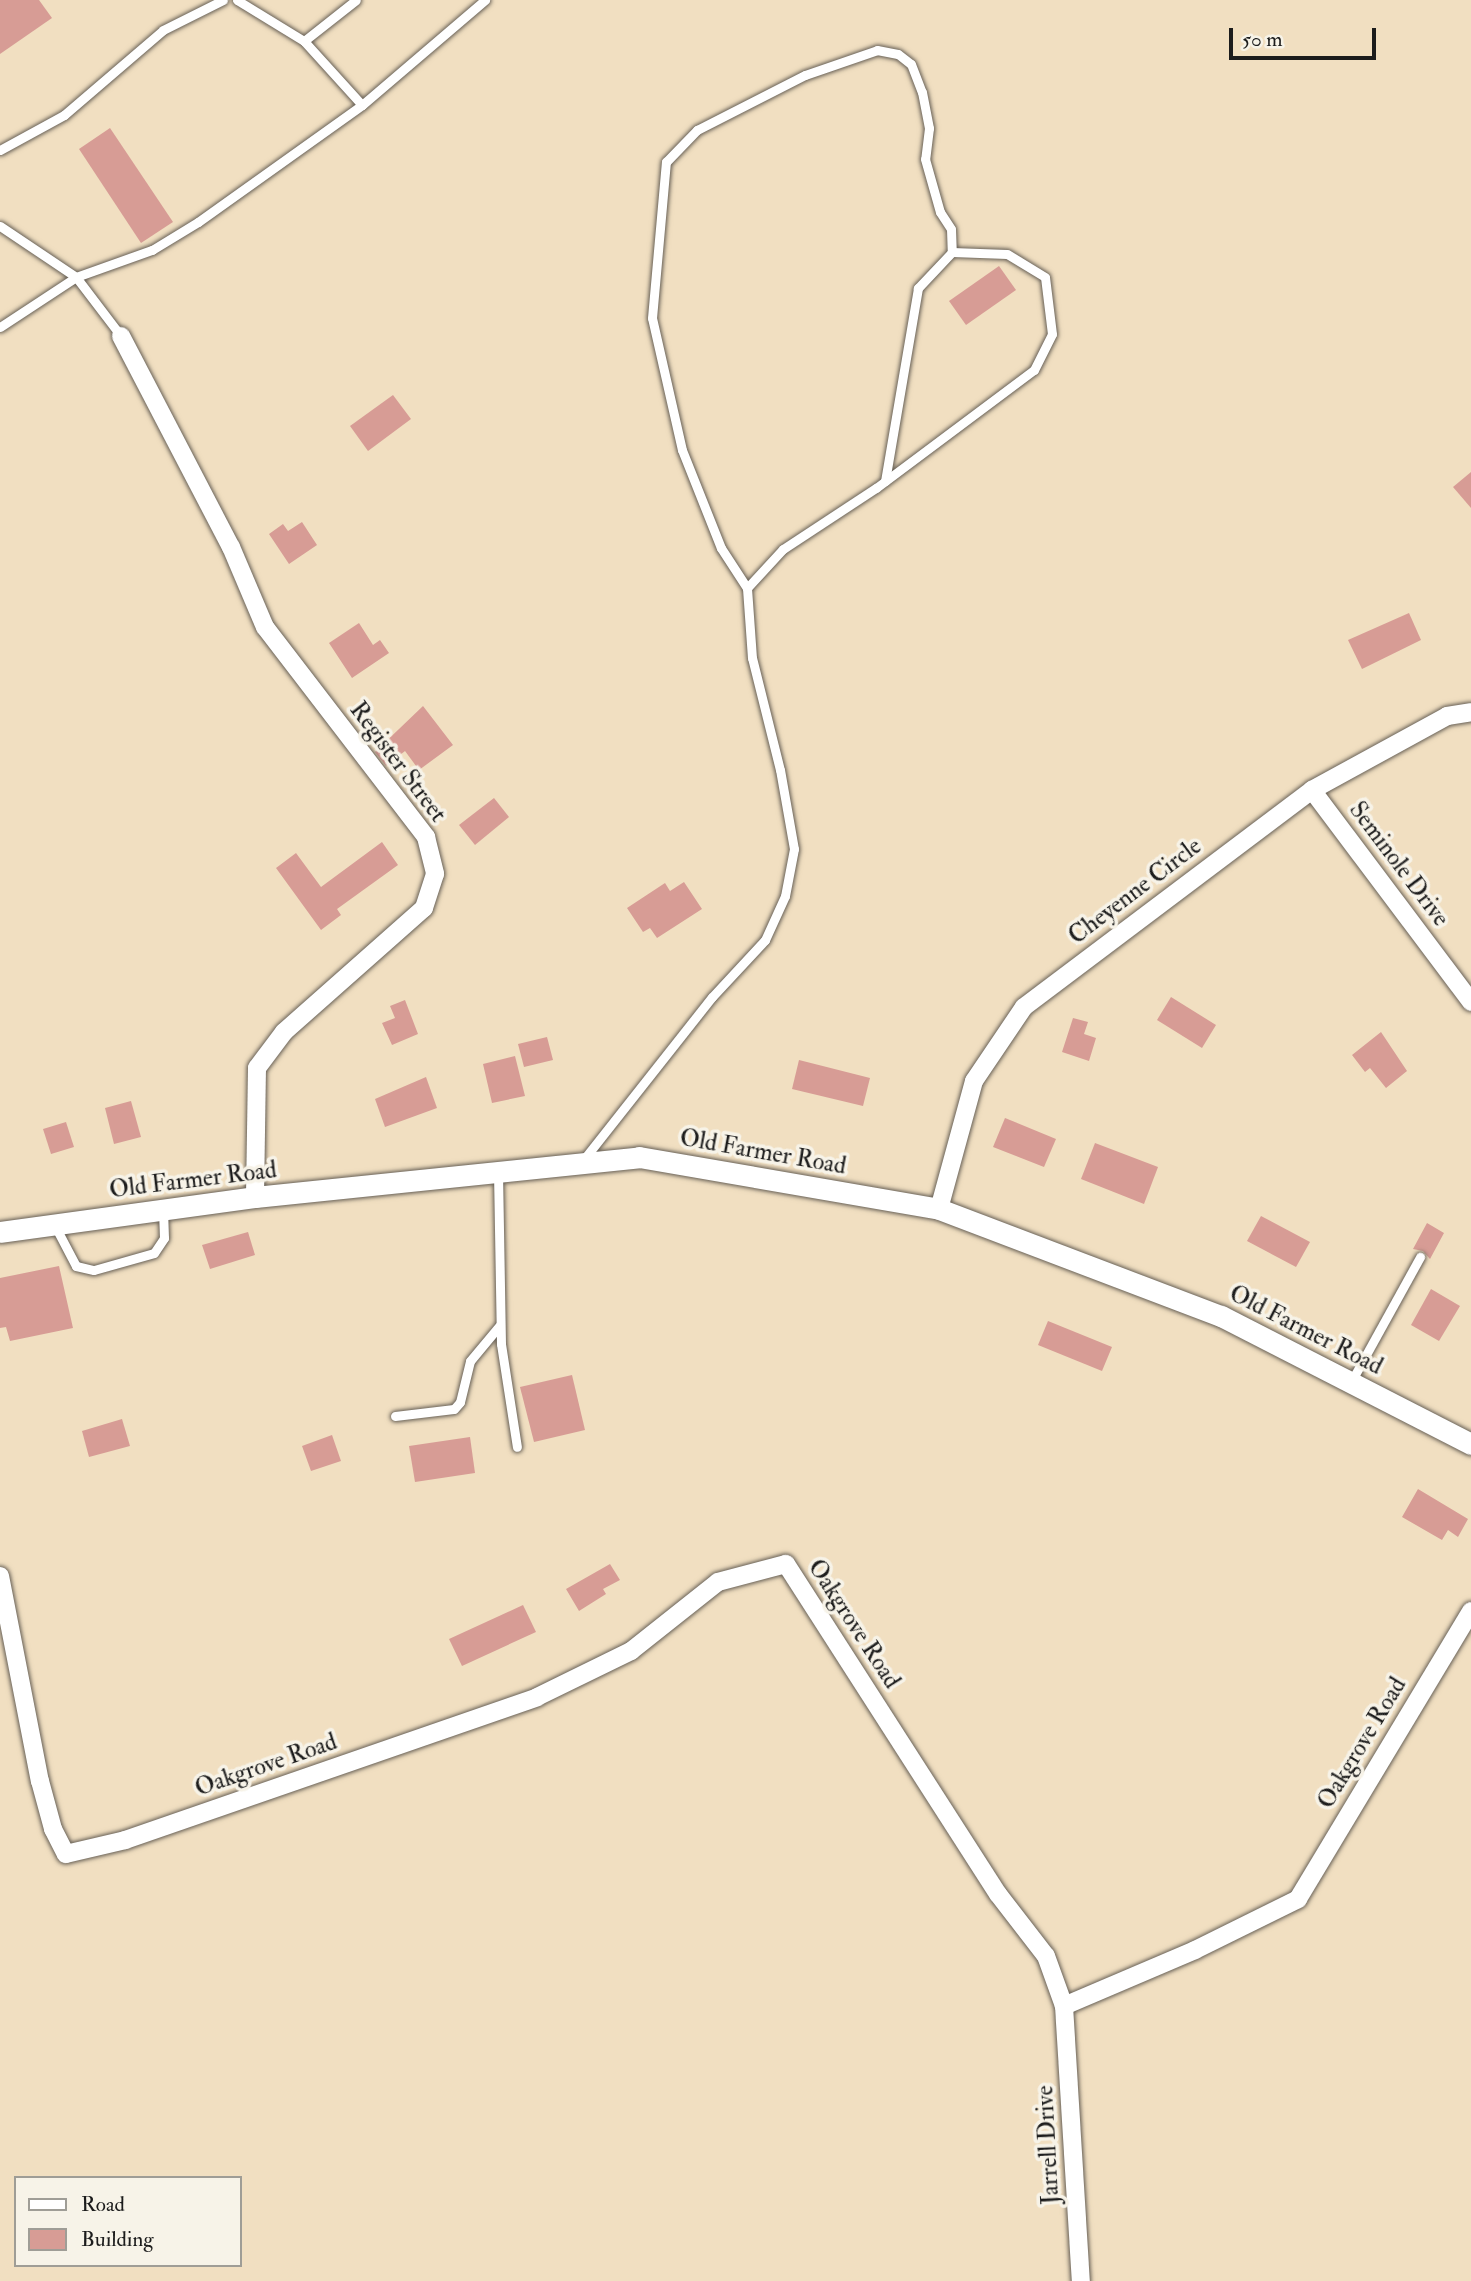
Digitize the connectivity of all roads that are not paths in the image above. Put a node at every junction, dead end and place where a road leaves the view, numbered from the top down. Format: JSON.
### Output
{"nodes":[{"id":1,"x":223,"y":0,"type":"edge"},
{"id":2,"x":237,"y":0,"type":"edge"},
{"id":3,"x":356,"y":0,"type":"edge"},
{"id":4,"x":485,"y":0,"type":"edge"},
{"id":5,"x":304,"y":41,"type":"junction"},
{"id":6,"x":362,"y":105,"type":"junction"},
{"id":7,"x":0,"y":150,"type":"edge"},
{"id":8,"x":0,"y":226,"type":"edge"},
{"id":9,"x":952,"y":252,"type":"junction"},
{"id":10,"x":76,"y":277,"type":"junction"},
{"id":11,"x":0,"y":327,"type":"edge"},
{"id":12,"x":121,"y":336,"type":"joint"},
{"id":13,"x":885,"y":481,"type":"junction"},
{"id":14,"x":747,"y":588,"type":"junction"},
{"id":15,"x":1471,"y":712,"type":"edge"},
{"id":16,"x":1312,"y":790,"type":"junction"},
{"id":17,"x":1471,"y":1002,"type":"edge"},
{"id":18,"x":581,"y":1163,"type":"junction"},
{"id":19,"x":498,"y":1172,"type":"junction"},
{"id":20,"x":255,"y":1197,"type":"junction"},
{"id":21,"x":939,"y":1209,"type":"junction"},
{"id":22,"x":163,"y":1210,"type":"junction"},
{"id":23,"x":55,"y":1224,"type":"junction"},
{"id":24,"x":0,"y":1232,"type":"edge"},
{"id":25,"x":1420,"y":1257,"type":"dead end"},
{"id":26,"x":500,"y":1325,"type":"junction"},
{"id":27,"x":1351,"y":1382,"type":"junction"},
{"id":28,"x":396,"y":1416,"type":"dead end"},
{"id":29,"x":1471,"y":1444,"type":"edge"},
{"id":30,"x":517,"y":1447,"type":"dead end"},
{"id":31,"x":0,"y":1576,"type":"edge"},
{"id":32,"x":1471,"y":1611,"type":"edge"},
{"id":33,"x":1064,"y":2006,"type":"junction"},
{"id":34,"x":1081,"y":2281,"type":"edge"}],
"edges":[{"from":1,"to":7,"type":"lane"},
{"from":2,"to":5,"type":"lane"},
{"from":3,"to":5,"type":"lane"},
{"from":4,"to":6,"type":"lane"},
{"from":5,"to":6,"type":"lane"},
{"from":6,"to":10,"type":"lane"},
{"from":8,"to":10,"type":"lane"},
{"from":9,"to":13,"type":"lane"},
{"from":9,"to":13,"type":"lane"},
{"from":9,"to":14,"type":"lane"},
{"from":10,"to":11,"type":"lane"},
{"from":10,"to":12,"type":"lane"},
{"from":12,"to":20,"type":"street","name":"Register Street"},
{"from":13,"to":14,"type":"lane"},
{"from":14,"to":18,"type":"lane"},
{"from":15,"to":16,"type":"street","name":"Cheyenne Circle"},
{"from":16,"to":17,"type":"street","name":"Seminole Drive"},
{"from":16,"to":21,"type":"street","name":"Cheyenne Circle"},
{"from":18,"to":19,"type":"street","name":"Old Farmer Road"},
{"from":18,"to":21,"type":"street","name":"Old Farmer Road"},
{"from":19,"to":20,"type":"street","name":"Old Farmer Road"},
{"from":19,"to":26,"type":"lane"},
{"from":20,"to":22,"type":"street","name":"Old Farmer Road"},
{"from":21,"to":27,"type":"street","name":"Old Farmer Road"},
{"from":22,"to":23,"type":"street","name":"Old Farmer Road"},
{"from":22,"to":23,"type":"lane"},
{"from":23,"to":24,"type":"street","name":"Old Farmer Road"},
{"from":25,"to":27,"type":"lane"},
{"from":26,"to":28,"type":"lane"},
{"from":26,"to":30,"type":"lane"},
{"from":27,"to":29,"type":"street","name":"Old Farmer Road"},
{"from":31,"to":33,"type":"street","name":"Oakgrove Road"},
{"from":32,"to":33,"type":"street","name":"Oakgrove Road"},
{"from":33,"to":34,"type":"street","name":"Jarrell Drive"}]}
